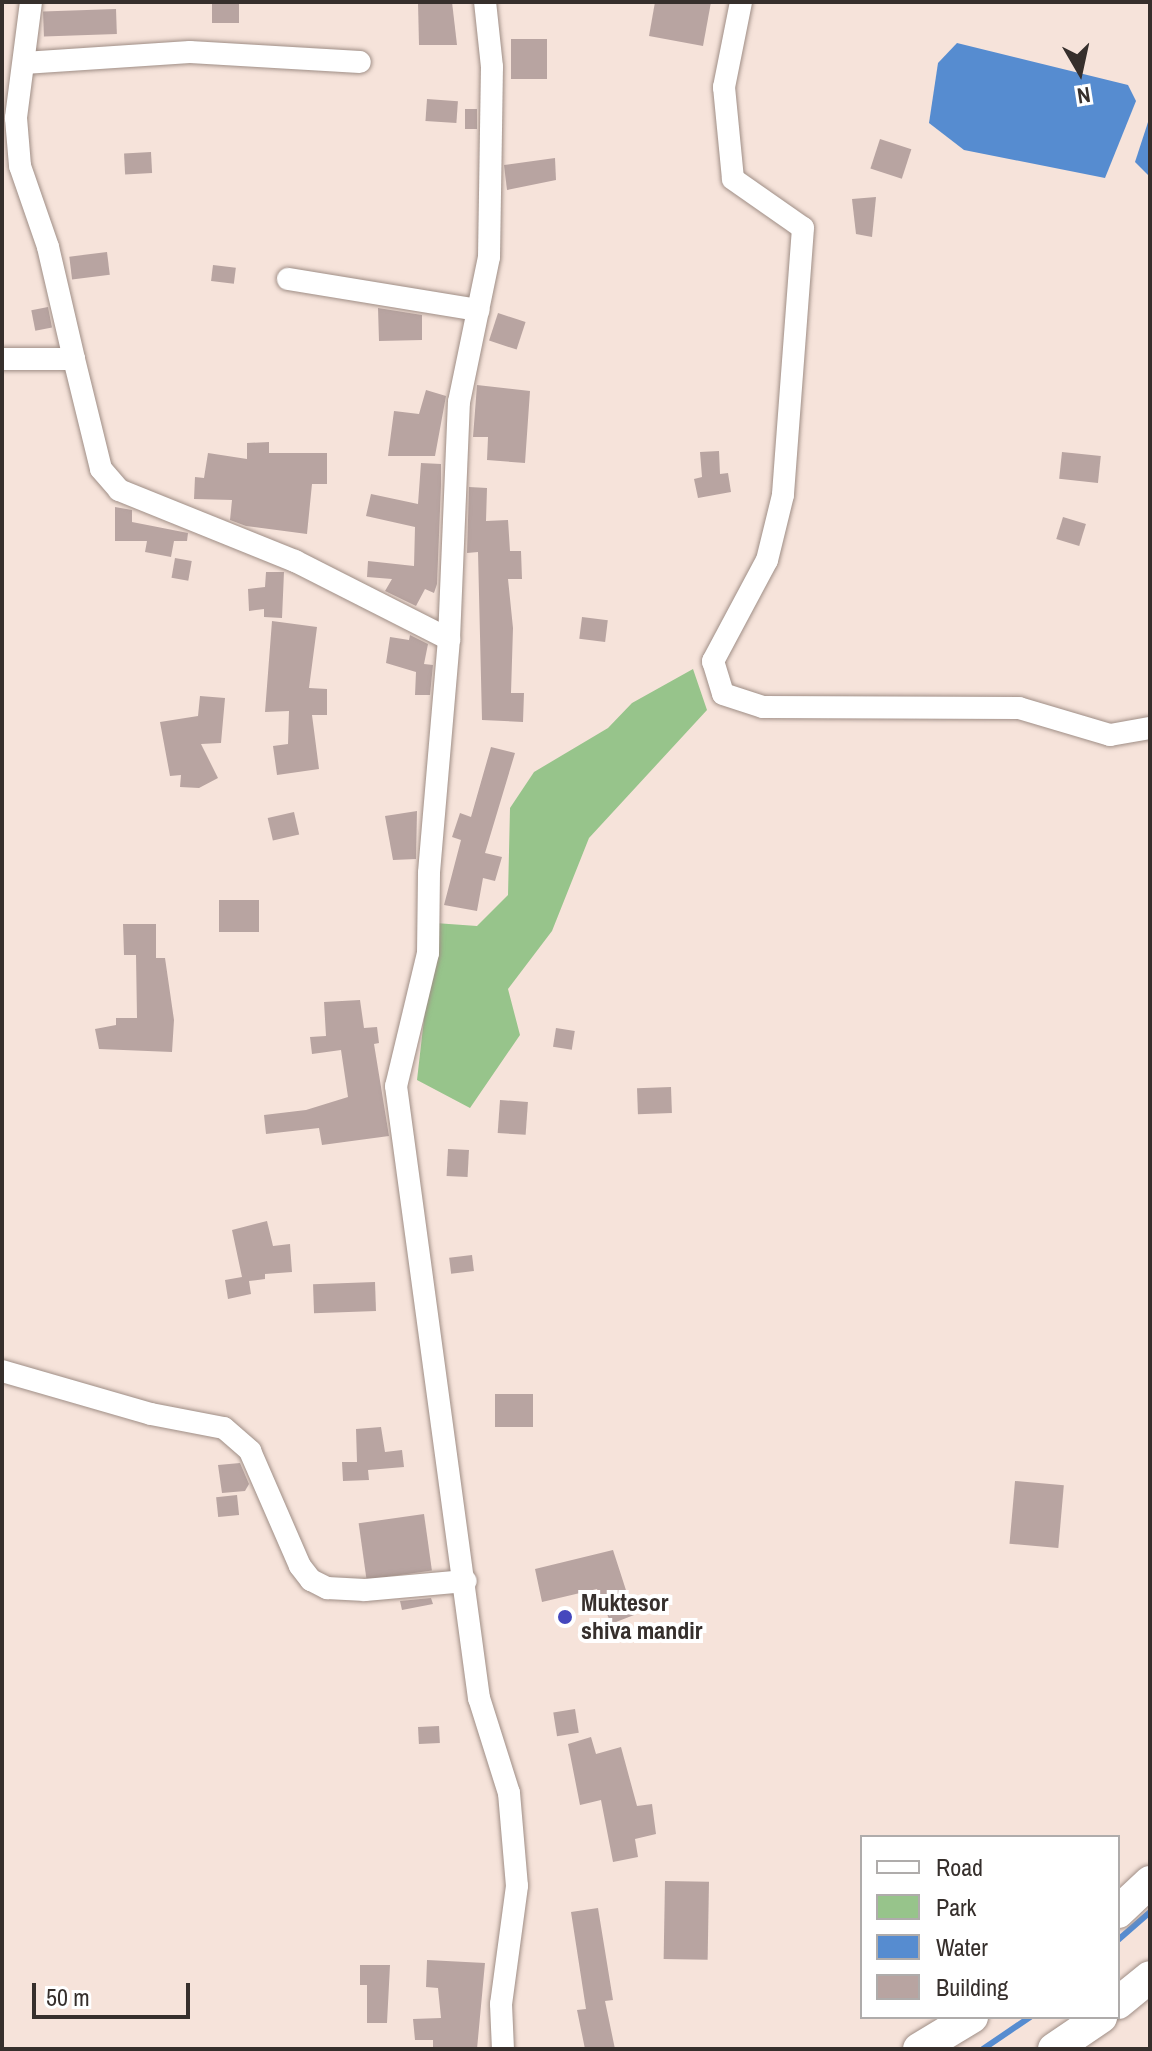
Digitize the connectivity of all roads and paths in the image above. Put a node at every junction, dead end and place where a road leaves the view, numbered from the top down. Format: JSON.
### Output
{"nodes":[{"id":1,"x":31,"y":2,"type":"edge"},
{"id":2,"x":485,"y":2,"type":"edge"},
{"id":3,"x":741,"y":2,"type":"edge"},
{"id":4,"x":360,"y":62,"type":"dead end"},
{"id":5,"x":24,"y":63,"type":"junction"},
{"id":6,"x":288,"y":279,"type":"dead end"},
{"id":7,"x":478,"y":310,"type":"junction"},
{"id":8,"x":2,"y":359,"type":"edge"},
{"id":9,"x":74,"y":359,"type":"junction"},
{"id":10,"x":449,"y":639,"type":"junction"},
{"id":11,"x":1150,"y":728,"type":"edge"},
{"id":12,"x":2,"y":1371,"type":"edge"},
{"id":13,"x":466,"y":1581,"type":"junction"},
{"id":14,"x":1150,"y":1882,"type":"edge"},
{"id":15,"x":1120,"y":1910,"type":"edge"},
{"id":16,"x":1150,"y":1977,"type":"edge"},
{"id":17,"x":1120,"y":2001,"type":"edge"},
{"id":18,"x":969,"y":2019,"type":"edge"},
{"id":19,"x":1098,"y":2019,"type":"edge"},
{"id":20,"x":503,"y":2049,"type":"edge"},
{"id":21,"x":919,"y":2049,"type":"edge"},
{"id":22,"x":1054,"y":2049,"type":"edge"}],
"edges":[{"from":1,"to":5,"type":"street"},
{"from":2,"to":7,"type":"street"},
{"from":3,"to":11,"type":"street"},
{"from":4,"to":5,"type":"street"},
{"from":5,"to":9,"type":"street"},
{"from":6,"to":7,"type":"street"},
{"from":7,"to":10,"type":"street"},
{"from":8,"to":9,"type":"street"},
{"from":9,"to":10,"type":"street"},
{"from":10,"to":13,"type":"street"},
{"from":12,"to":13,"type":"street"},
{"from":13,"to":20,"type":"street"},
{"from":14,"to":15,"type":"main road"},
{"from":16,"to":17,"type":"main road"},
{"from":18,"to":21,"type":"main road"},
{"from":19,"to":22,"type":"main road"}]}
